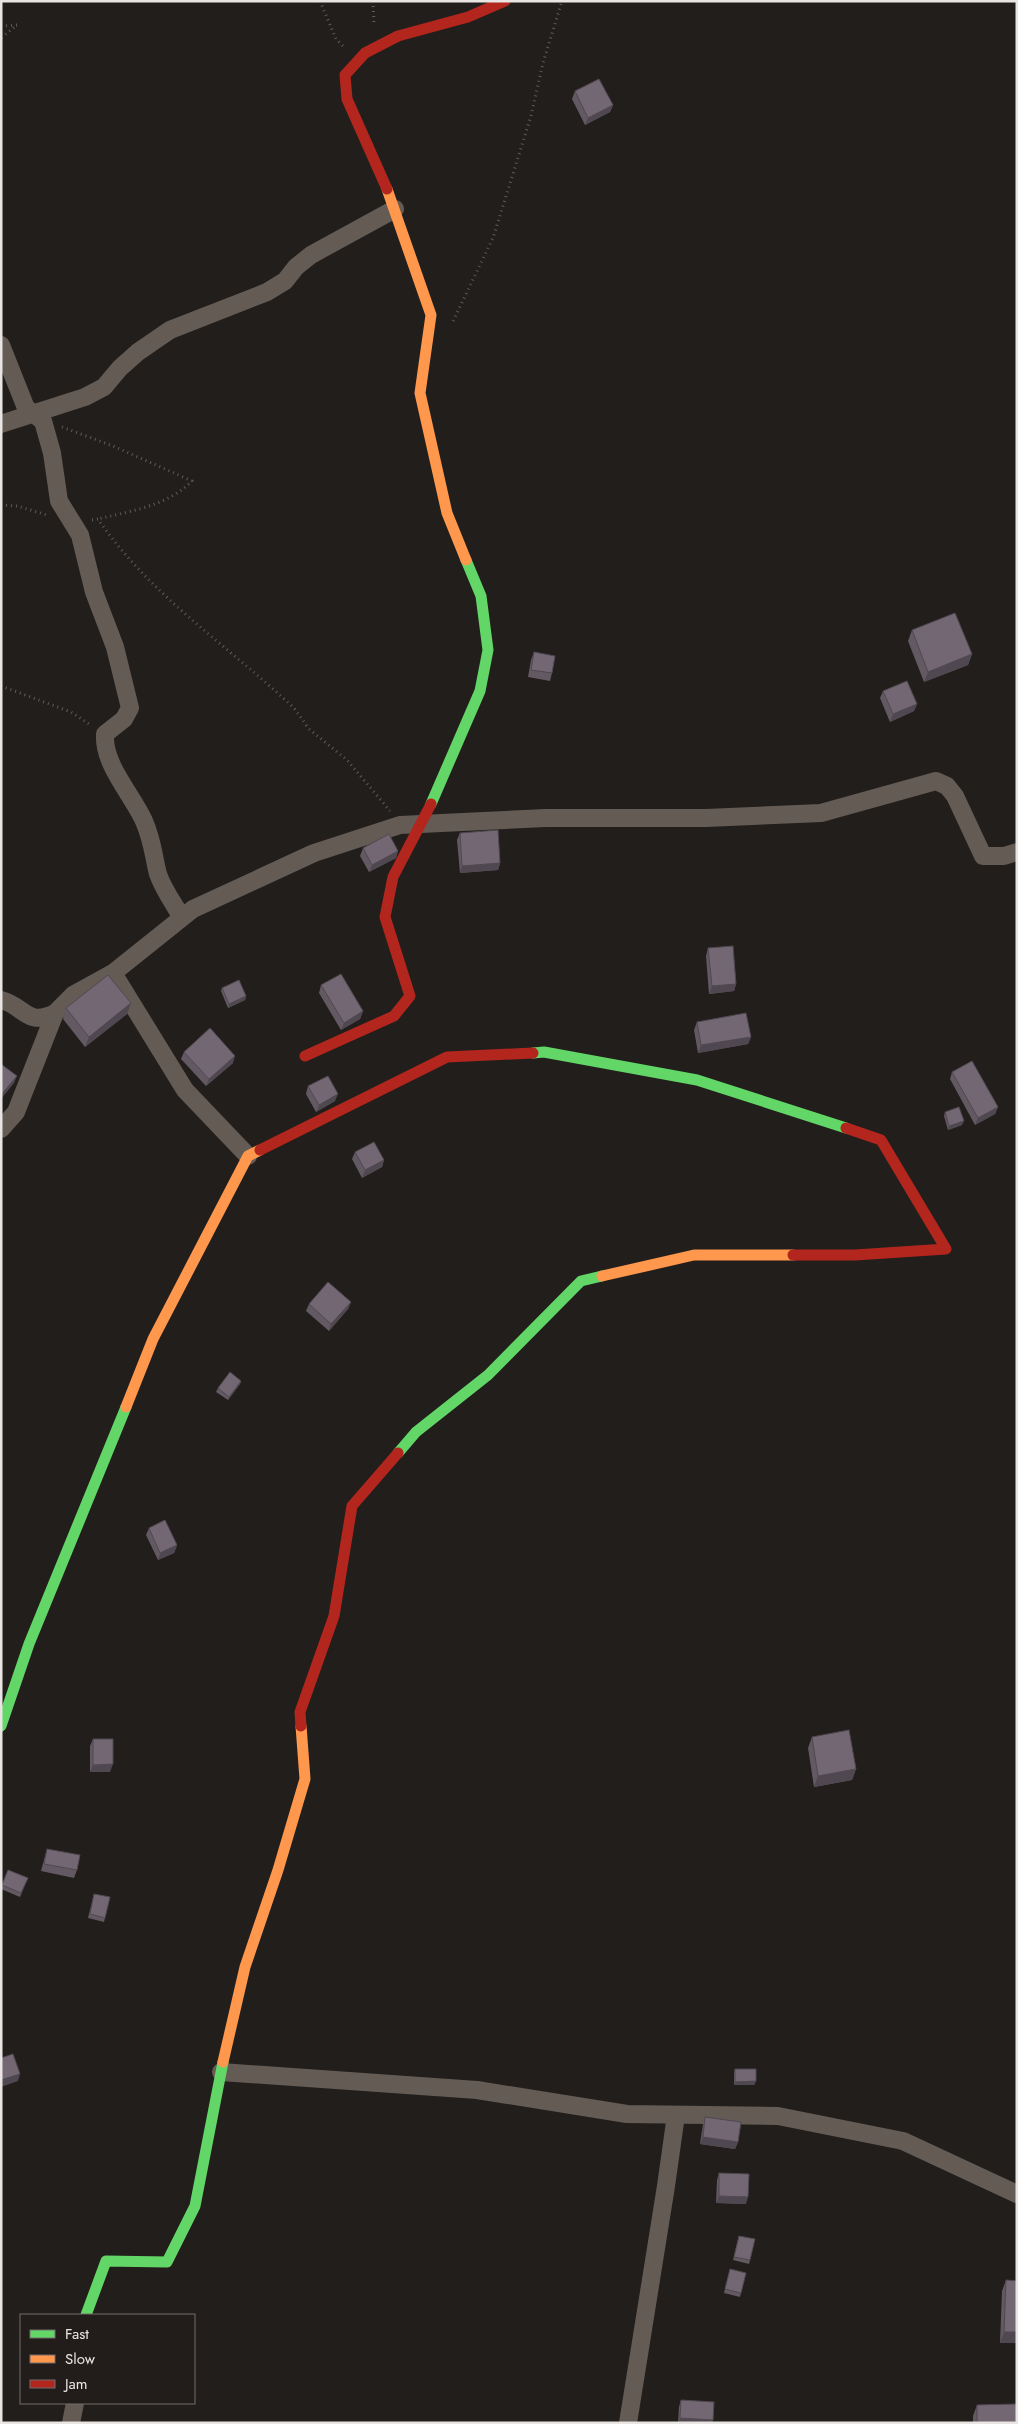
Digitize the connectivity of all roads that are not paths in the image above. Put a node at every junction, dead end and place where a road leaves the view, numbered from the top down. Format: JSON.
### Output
{"nodes":[{"id":1,"x":505,"y":1,"type":"edge"},
{"id":2,"x":395,"y":209,"type":"junction"},
{"id":3,"x":1,"y":345,"type":"edge"},
{"id":4,"x":32,"y":414,"type":"junction"},
{"id":5,"x":1,"y":424,"type":"edge"},
{"id":6,"x":422,"y":824,"type":"junction"},
{"id":7,"x":1017,"y":852,"type":"edge"},
{"id":8,"x":182,"y":918,"type":"junction"},
{"id":9,"x":113,"y":973,"type":"junction"},
{"id":10,"x":1,"y":1000,"type":"edge"},
{"id":11,"x":55,"y":1013,"type":"junction"},
{"id":12,"x":305,"y":1056,"type":"dead end"},
{"id":13,"x":1,"y":1129,"type":"edge"},
{"id":14,"x":248,"y":1156,"type":"junction"},
{"id":15,"x":1,"y":1726,"type":"edge"},
{"id":16,"x":222,"y":2072,"type":"junction"},
{"id":17,"x":676,"y":2115,"type":"junction"},
{"id":18,"x":1017,"y":2194,"type":"edge"},
{"id":19,"x":86,"y":2314,"type":"edge"},
{"id":20,"x":75,"y":2404,"type":"edge"},
{"id":21,"x":71,"y":2423,"type":"edge"},
{"id":22,"x":628,"y":2423,"type":"edge"}],
"edges":[{"from":1,"to":2,"type":"street"},
{"from":2,"to":4,"type":"street"},
{"from":2,"to":6,"type":"street"},
{"from":3,"to":4,"type":"street"},
{"from":4,"to":5,"type":"street"},
{"from":4,"to":8,"type":"street"},
{"from":6,"to":7,"type":"street"},
{"from":6,"to":8,"type":"street"},
{"from":6,"to":12,"type":"street"},
{"from":8,"to":9,"type":"street"},
{"from":9,"to":11,"type":"street"},
{"from":9,"to":14,"type":"street"},
{"from":10,"to":11,"type":"street"},
{"from":11,"to":13,"type":"street"},
{"from":14,"to":15,"type":"street"},
{"from":14,"to":16,"type":"street"},
{"from":16,"to":17,"type":"street"},
{"from":16,"to":19,"type":"street"},
{"from":17,"to":18,"type":"street"},
{"from":17,"to":22,"type":"street"},
{"from":20,"to":21,"type":"street"}]}
